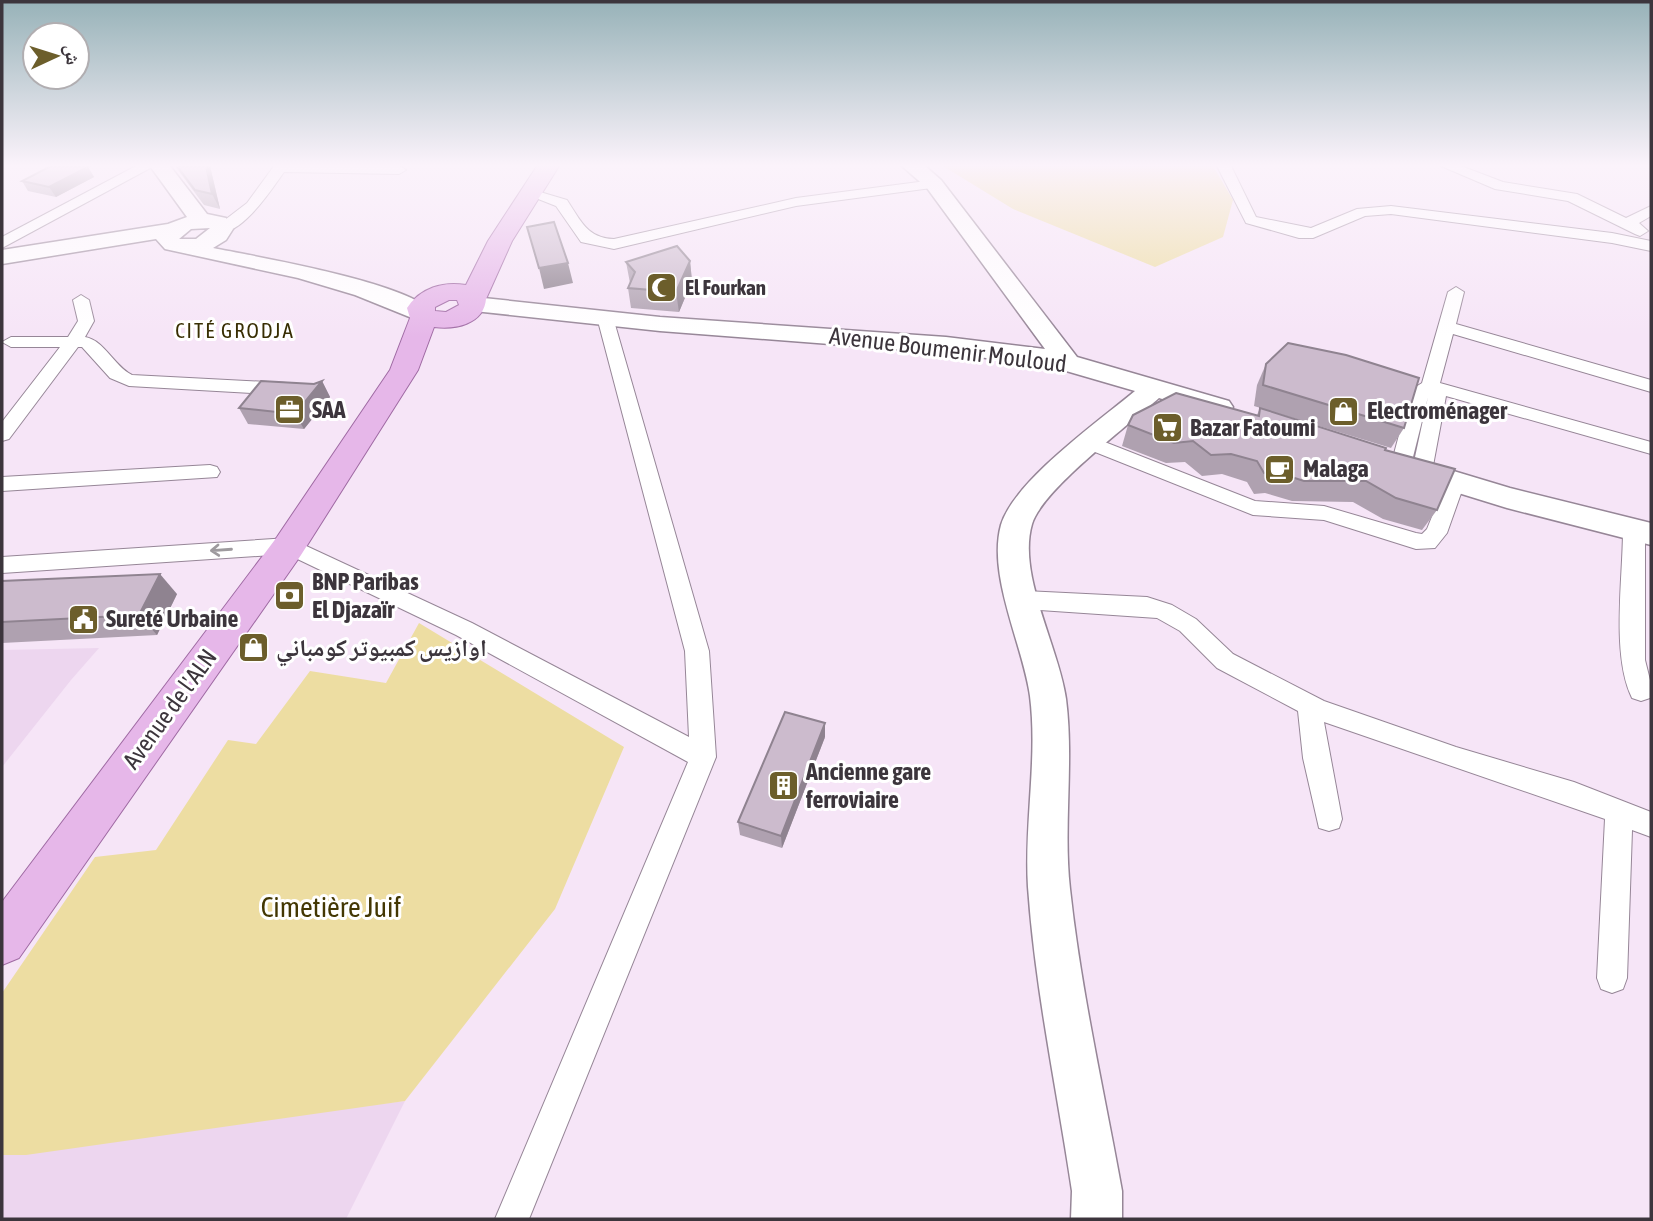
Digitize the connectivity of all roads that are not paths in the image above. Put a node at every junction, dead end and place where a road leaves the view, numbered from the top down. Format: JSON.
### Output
{"nodes":[{"id":1,"x":40,"y":223,"type":"edge"},
{"id":2,"x":190,"y":223,"type":"edge"},
{"id":3,"x":215,"y":223,"type":"edge"},
{"id":4,"x":511,"y":223,"type":"edge"},
{"id":5,"x":575,"y":223,"type":"edge"},
{"id":6,"x":703,"y":223,"type":"edge"},
{"id":7,"x":963,"y":223,"type":"edge"},
{"id":8,"x":1262,"y":223,"type":"edge"},
{"id":9,"x":1339,"y":223,"type":"edge"},
{"id":10,"x":1493,"y":223,"type":"edge"},
{"id":11,"x":1625,"y":223,"type":"edge"},
{"id":12,"x":1631,"y":223,"type":"edge"},
{"id":13,"x":1631,"y":226,"type":"junction"},
{"id":14,"x":193,"y":233,"type":"junction"},
{"id":15,"x":1651,"y":236,"type":"edge"},
{"id":16,"x":2,"y":243,"type":"edge"},
{"id":17,"x":1651,"y":246,"type":"edge"},
{"id":18,"x":2,"y":257,"type":"edge"},
{"id":19,"x":1456,"y":292,"type":"dead end"},
{"id":20,"x":81,"y":300,"type":"dead end"},
{"id":21,"x":447,"y":308,"type":"junction"},
{"id":22,"x":606,"y":321,"type":"junction"},
{"id":23,"x":641,"y":322,"type":"junction"},
{"id":24,"x":1446,"y":327,"type":"junction"},
{"id":25,"x":73,"y":340,"type":"junction"},
{"id":26,"x":5,"y":345,"type":"edge"},
{"id":27,"x":1068,"y":363,"type":"junction"},
{"id":28,"x":1430,"y":386,"type":"junction"},
{"id":29,"x":1651,"y":386,"type":"edge"},
{"id":30,"x":1157,"y":387,"type":"junction"},
{"id":31,"x":308,"y":391,"type":"edge"},
{"id":32,"x":1249,"y":417,"type":"edge"},
{"id":33,"x":2,"y":435,"type":"edge"},
{"id":34,"x":1092,"y":443,"type":"junction"},
{"id":35,"x":1651,"y":448,"type":"edge"},
{"id":36,"x":1400,"y":465,"type":"joint"},
{"id":37,"x":210,"y":472,"type":"dead end"},
{"id":38,"x":1455,"y":482,"type":"junction"},
{"id":39,"x":2,"y":484,"type":"edge"},
{"id":40,"x":1643,"y":532,"type":"edge"},
{"id":41,"x":289,"y":546,"type":"junction"},
{"id":42,"x":2,"y":565,"type":"edge"},
{"id":43,"x":1025,"y":600,"type":"junction"},
{"id":44,"x":1641,"y":691,"type":"dead end"},
{"id":45,"x":1310,"y":705,"type":"junction"},
{"id":46,"x":703,"y":757,"type":"junction"},
{"id":47,"x":1619,"y":812,"type":"junction"},
{"id":48,"x":1329,"y":819,"type":"dead end"},
{"id":49,"x":1651,"y":825,"type":"edge"},
{"id":50,"x":2,"y":941,"type":"edge"},
{"id":51,"x":1612,"y":978,"type":"dead end"},
{"id":52,"x":1097,"y":1205,"type":"edge"},
{"id":53,"x":512,"y":1219,"type":"edge"},
{"id":54,"x":1123,"y":1219,"type":"edge"}],
"edges":[{"from":1,"to":16,"type":"street"},
{"from":2,"to":14,"type":"main road"},
{"from":3,"to":14,"type":"street"},
{"from":4,"to":21,"type":"main road","name":"Avenue de l'ALN"},
{"from":5,"to":6,"type":"street"},
{"from":7,"to":27,"type":"main road"},
{"from":8,"to":9,"type":"street"},
{"from":10,"to":17,"type":"street"},
{"from":11,"to":13,"type":"street"},
{"from":12,"to":13,"type":"street"},
{"from":13,"to":15,"type":"street"},
{"from":14,"to":18,"type":"main road"},
{"from":14,"to":21,"type":"main road"},
{"from":19,"to":24,"type":"street"},
{"from":20,"to":25,"type":"street"},
{"from":21,"to":22,"type":"main road"},
{"from":21,"to":23,"type":"main road"},
{"from":21,"to":41,"type":"main road","name":"Avenue de l'ALN"},
{"from":22,"to":23,"type":"main road"},
{"from":22,"to":46,"type":"street"},
{"from":23,"to":27,"type":"main road","name":"Avenue Boumenir Mouloud"},
{"from":24,"to":28,"type":"street"},
{"from":24,"to":29,"type":"street"},
{"from":25,"to":26,"type":"street"},
{"from":25,"to":31,"type":"street"},
{"from":25,"to":33,"type":"street"},
{"from":27,"to":30,"type":"main road","name":"Avenue Boumenir Mouloud"},
{"from":28,"to":35,"type":"street"},
{"from":28,"to":36,"type":"street"},
{"from":30,"to":32,"type":"main road","name":"Avenue Boumenir Mouloud"},
{"from":30,"to":34,"type":"main road"},
{"from":34,"to":38,"type":"street"},
{"from":34,"to":43,"type":"main road"},
{"from":36,"to":38,"type":"main road"},
{"from":37,"to":39,"type":"street"},
{"from":38,"to":40,"type":"main road"},
{"from":40,"to":44,"type":"street"},
{"from":41,"to":42,"type":"street","one_way":true},
{"from":41,"to":46,"type":"street"},
{"from":41,"to":50,"type":"main road","name":"Avenue de l'ALN"},
{"from":43,"to":45,"type":"street"},
{"from":43,"to":52,"type":"main road"},
{"from":45,"to":47,"type":"street"},
{"from":45,"to":48,"type":"street"},
{"from":46,"to":53,"type":"street"},
{"from":47,"to":49,"type":"street"},
{"from":47,"to":51,"type":"street"},
{"from":52,"to":54,"type":"street"}]}
